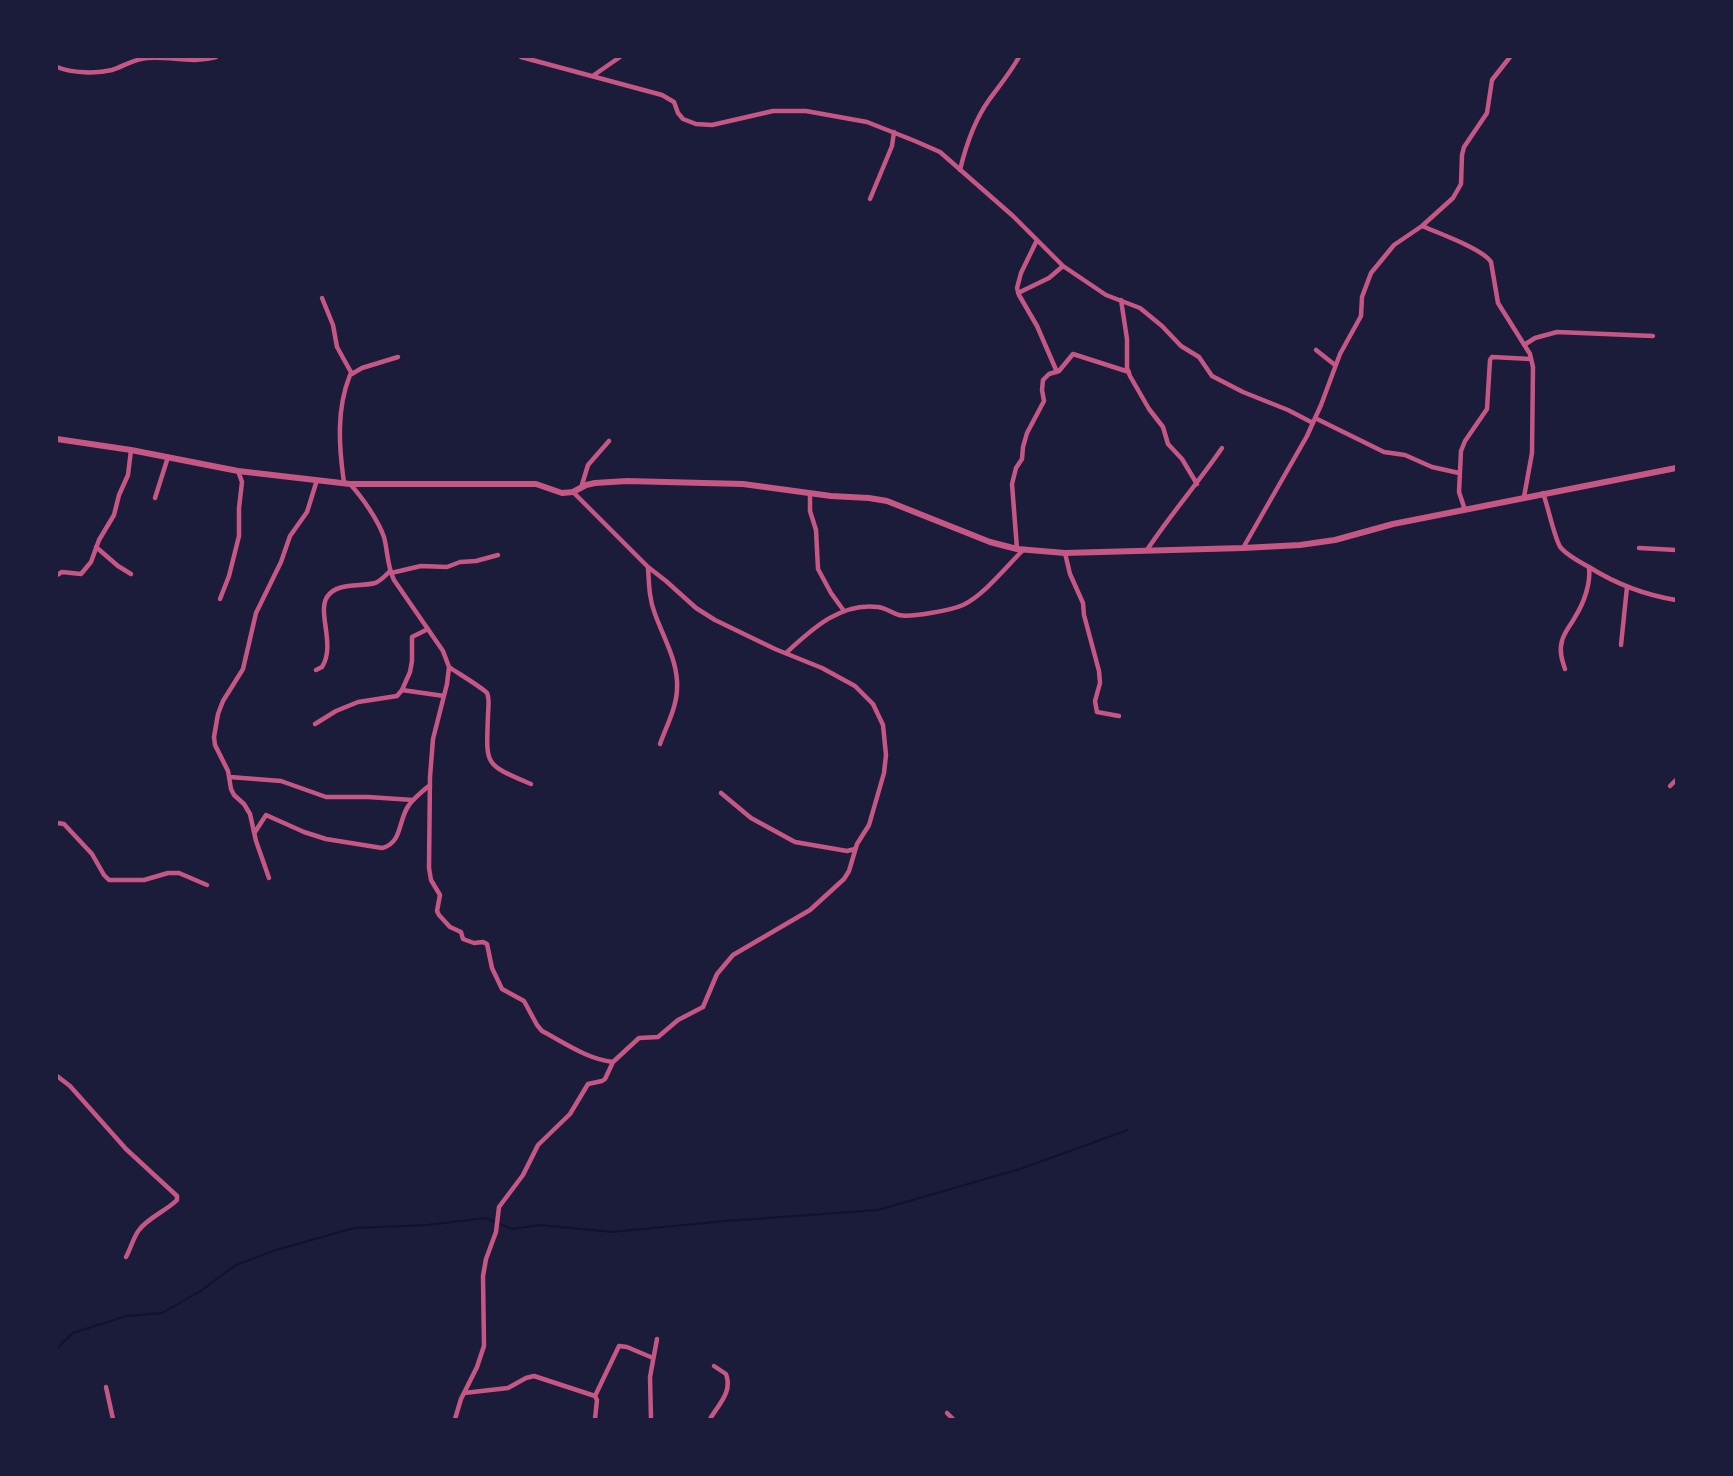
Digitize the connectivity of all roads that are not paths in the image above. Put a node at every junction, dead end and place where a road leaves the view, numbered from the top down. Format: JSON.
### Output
{"nodes":[{"id":1,"x":216,"y":57,"type":"edge"},
{"id":2,"x":521,"y":57,"type":"edge"},
{"id":3,"x":620,"y":57,"type":"edge"},
{"id":4,"x":1019,"y":57,"type":"edge"},
{"id":5,"x":1510,"y":57,"type":"edge"},
{"id":6,"x":57,"y":67,"type":"edge"},
{"id":7,"x":594,"y":75,"type":"junction"},
{"id":8,"x":894,"y":132,"type":"junction"},
{"id":9,"x":960,"y":170,"type":"junction"},
{"id":10,"x":870,"y":199,"type":"dead end"},
{"id":11,"x":1422,"y":226,"type":"junction"},
{"id":12,"x":1037,"y":240,"type":"junction"},
{"id":13,"x":1063,"y":266,"type":"junction"},
{"id":14,"x":1018,"y":293,"type":"junction"},
{"id":15,"x":322,"y":298,"type":"dead end"},
{"id":16,"x":1121,"y":300,"type":"junction"},
{"id":17,"x":1653,"y":336,"type":"dead end"},
{"id":18,"x":1524,"y":345,"type":"junction"},
{"id":19,"x":1316,"y":350,"type":"dead end"},
{"id":20,"x":398,"y":357,"type":"dead end"},
{"id":21,"x":1531,"y":359,"type":"junction"},
{"id":22,"x":1335,"y":365,"type":"junction"},
{"id":23,"x":1057,"y":372,"type":"junction"},
{"id":24,"x":1129,"y":372,"type":"junction"},
{"id":25,"x":352,"y":374,"type":"junction"},
{"id":26,"x":1314,"y":421,"type":"junction"},
{"id":27,"x":57,"y":439,"type":"edge"},
{"id":28,"x":609,"y":441,"type":"dead end"},
{"id":29,"x":1222,"y":448,"type":"dead end"},
{"id":30,"x":131,"y":450,"type":"junction"},
{"id":31,"x":168,"y":457,"type":"junction"},
{"id":32,"x":1676,"y":468,"type":"edge"},
{"id":33,"x":238,"y":471,"type":"junction"},
{"id":34,"x":1459,"y":473,"type":"junction"},
{"id":35,"x":317,"y":480,"type":"junction"},
{"id":36,"x":347,"y":484,"type":"junction"},
{"id":37,"x":1197,"y":484,"type":"junction"},
{"id":38,"x":581,"y":488,"type":"junction"},
{"id":39,"x":573,"y":492,"type":"junction"},
{"id":40,"x":810,"y":493,"type":"junction"},
{"id":41,"x":1543,"y":493,"type":"junction"},
{"id":42,"x":1524,"y":497,"type":"junction"},
{"id":43,"x":155,"y":498,"type":"dead end"},
{"id":44,"x":1465,"y":510,"type":"junction"},
{"id":45,"x":96,"y":547,"type":"junction"},
{"id":46,"x":1243,"y":548,"type":"junction"},
{"id":47,"x":1639,"y":548,"type":"dead end"},
{"id":48,"x":1021,"y":549,"type":"junction"},
{"id":49,"x":1147,"y":550,"type":"junction"},
{"id":50,"x":1676,"y":550,"type":"edge"},
{"id":51,"x":1065,"y":553,"type":"junction"},
{"id":52,"x":498,"y":555,"type":"dead end"},
{"id":53,"x":648,"y":567,"type":"junction"},
{"id":54,"x":1589,"y":567,"type":"junction"},
{"id":55,"x":390,"y":572,"type":"junction"},
{"id":56,"x":57,"y":574,"type":"edge"},
{"id":57,"x":131,"y":574,"type":"dead end"},
{"id":58,"x":1627,"y":587,"type":"junction"},
{"id":59,"x":220,"y":599,"type":"dead end"},
{"id":60,"x":1676,"y":600,"type":"edge"},
{"id":61,"x":844,"y":611,"type":"junction"},
{"id":62,"x":428,"y":629,"type":"junction"},
{"id":63,"x":1621,"y":645,"type":"dead end"},
{"id":64,"x":786,"y":653,"type":"junction"},
{"id":65,"x":448,"y":667,"type":"junction"},
{"id":66,"x":1565,"y":669,"type":"dead end"},
{"id":67,"x":315,"y":670,"type":"dead end"},
{"id":68,"x":402,"y":690,"type":"junction"},
{"id":69,"x":444,"y":696,"type":"junction"},
{"id":70,"x":1119,"y":716,"type":"dead end"},
{"id":71,"x":315,"y":724,"type":"dead end"},
{"id":72,"x":660,"y":744,"type":"dead end"},
{"id":73,"x":230,"y":777,"type":"junction"},
{"id":74,"x":1676,"y":780,"type":"edge"},
{"id":75,"x":531,"y":784,"type":"dead end"},
{"id":76,"x":430,"y":785,"type":"junction"},
{"id":77,"x":1670,"y":786,"type":"dead end"},
{"id":78,"x":721,"y":793,"type":"dead end"},
{"id":79,"x":413,"y":800,"type":"junction"},
{"id":80,"x":57,"y":823,"type":"edge"},
{"id":81,"x":255,"y":832,"type":"junction"},
{"id":82,"x":855,"y":849,"type":"junction"},
{"id":83,"x":269,"y":878,"type":"dead end"},
{"id":84,"x":207,"y":885,"type":"dead end"},
{"id":85,"x":613,"y":1062,"type":"junction"},
{"id":86,"x":57,"y":1076,"type":"edge"},
{"id":87,"x":126,"y":1257,"type":"dead end"},
{"id":88,"x":657,"y":1339,"type":"dead end"},
{"id":89,"x":653,"y":1358,"type":"junction"},
{"id":90,"x":714,"y":1366,"type":"dead end"},
{"id":91,"x":106,"y":1387,"type":"dead end"},
{"id":92,"x":464,"y":1393,"type":"junction"},
{"id":93,"x":595,"y":1396,"type":"junction"},
{"id":94,"x":947,"y":1413,"type":"dead end"},
{"id":95,"x":113,"y":1419,"type":"edge"},
{"id":96,"x":455,"y":1419,"type":"edge"},
{"id":97,"x":595,"y":1419,"type":"edge"},
{"id":98,"x":651,"y":1419,"type":"edge"},
{"id":99,"x":710,"y":1419,"type":"edge"},
{"id":100,"x":953,"y":1419,"type":"edge"}],
"edges":[{"from":1,"to":6,"type":"street"},
{"from":2,"to":7,"type":"street"},
{"from":3,"to":7,"type":"street"},
{"from":4,"to":9,"type":"street"},
{"from":5,"to":11,"type":"street"},
{"from":7,"to":8,"type":"street"},
{"from":8,"to":9,"type":"street"},
{"from":8,"to":10,"type":"street"},
{"from":9,"to":12,"type":"street"},
{"from":11,"to":18,"type":"street"},
{"from":11,"to":22,"type":"street"},
{"from":12,"to":13,"type":"street"},
{"from":12,"to":14,"type":"street"},
{"from":13,"to":14,"type":"street"},
{"from":13,"to":16,"type":"street"},
{"from":14,"to":23,"type":"street"},
{"from":15,"to":25,"type":"street"},
{"from":16,"to":24,"type":"street"},
{"from":16,"to":26,"type":"street"},
{"from":17,"to":18,"type":"street"},
{"from":18,"to":21,"type":"street"},
{"from":19,"to":22,"type":"street"},
{"from":20,"to":25,"type":"street"},
{"from":21,"to":34,"type":"street"},
{"from":21,"to":42,"type":"street"},
{"from":22,"to":26,"type":"street"},
{"from":23,"to":24,"type":"street"},
{"from":23,"to":48,"type":"street"},
{"from":24,"to":37,"type":"street"},
{"from":25,"to":36,"type":"street"},
{"from":26,"to":34,"type":"street"},
{"from":26,"to":46,"type":"street"},
{"from":27,"to":30,"type":"street"},
{"from":28,"to":38,"type":"street"},
{"from":29,"to":37,"type":"street"},
{"from":30,"to":31,"type":"street"},
{"from":30,"to":45,"type":"street"},
{"from":31,"to":33,"type":"street"},
{"from":31,"to":43,"type":"street"},
{"from":32,"to":41,"type":"street"},
{"from":33,"to":35,"type":"street"},
{"from":33,"to":59,"type":"street"},
{"from":34,"to":44,"type":"street"},
{"from":35,"to":36,"type":"street"},
{"from":35,"to":73,"type":"street"},
{"from":36,"to":39,"type":"street"},
{"from":36,"to":55,"type":"street"},
{"from":37,"to":49,"type":"street"},
{"from":38,"to":39,"type":"street"},
{"from":38,"to":40,"type":"street"},
{"from":39,"to":53,"type":"street"},
{"from":40,"to":48,"type":"street"},
{"from":40,"to":61,"type":"street"},
{"from":41,"to":42,"type":"street"},
{"from":41,"to":54,"type":"street"},
{"from":42,"to":44,"type":"street"},
{"from":44,"to":46,"type":"street"},
{"from":45,"to":56,"type":"street"},
{"from":45,"to":57,"type":"street"},
{"from":46,"to":49,"type":"street"},
{"from":47,"to":50,"type":"street"},
{"from":48,"to":51,"type":"street"},
{"from":48,"to":61,"type":"street"},
{"from":49,"to":51,"type":"street"},
{"from":51,"to":70,"type":"street"},
{"from":52,"to":55,"type":"street"},
{"from":53,"to":64,"type":"street"},
{"from":53,"to":72,"type":"street"},
{"from":54,"to":58,"type":"street"},
{"from":54,"to":66,"type":"street"},
{"from":55,"to":62,"type":"street"},
{"from":55,"to":67,"type":"street"},
{"from":58,"to":60,"type":"street"},
{"from":58,"to":63,"type":"street"},
{"from":61,"to":64,"type":"street"},
{"from":62,"to":65,"type":"street"},
{"from":62,"to":68,"type":"street"},
{"from":64,"to":82,"type":"street"},
{"from":65,"to":69,"type":"street"},
{"from":65,"to":75,"type":"street"},
{"from":68,"to":69,"type":"street"},
{"from":68,"to":71,"type":"street"},
{"from":69,"to":76,"type":"street"},
{"from":73,"to":79,"type":"street"},
{"from":73,"to":81,"type":"street"},
{"from":74,"to":77,"type":"street"},
{"from":76,"to":79,"type":"street"},
{"from":76,"to":85,"type":"street"},
{"from":78,"to":82,"type":"street"},
{"from":79,"to":81,"type":"street"},
{"from":80,"to":84,"type":"street"},
{"from":81,"to":83,"type":"street"},
{"from":82,"to":85,"type":"street"},
{"from":85,"to":92,"type":"street"},
{"from":86,"to":87,"type":"street"},
{"from":88,"to":89,"type":"street"},
{"from":89,"to":93,"type":"street"},
{"from":89,"to":98,"type":"street"},
{"from":90,"to":99,"type":"street"},
{"from":91,"to":95,"type":"street"},
{"from":92,"to":93,"type":"street"},
{"from":92,"to":96,"type":"street"},
{"from":93,"to":97,"type":"street"},
{"from":94,"to":100,"type":"street"}]}
